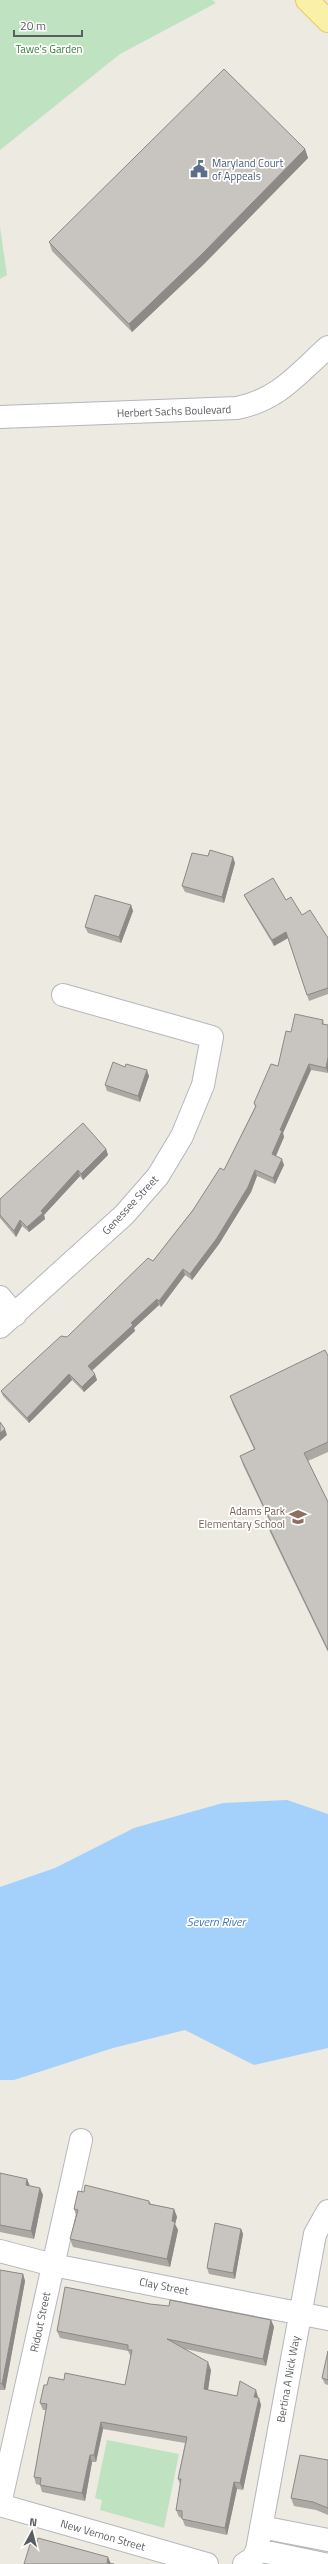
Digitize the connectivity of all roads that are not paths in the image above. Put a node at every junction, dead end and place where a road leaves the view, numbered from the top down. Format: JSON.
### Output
{"nodes":[{"id":1,"x":307,"y":0,"type":"edge"},
{"id":2,"x":328,"y":21,"type":"edge"},
{"id":3,"x":328,"y":347,"type":"edge"},
{"id":4,"x":0,"y":417,"type":"edge"},
{"id":5,"x":63,"y":995,"type":"dead end"},
{"id":6,"x":0,"y":1297,"type":"edge"},
{"id":7,"x":8,"y":1321,"type":"edge"},
{"id":8,"x":81,"y":2140,"type":"dead end"},
{"id":9,"x":328,"y":2210,"type":"edge"},
{"id":10,"x":0,"y":2251,"type":"edge"},
{"id":11,"x":53,"y":2265,"type":"junction"},
{"id":12,"x":300,"y":2313,"type":"junction"},
{"id":13,"x":328,"y":2319,"type":"edge"},
{"id":14,"x":0,"y":2505,"type":"edge"},
{"id":15,"x":261,"y":2527,"type":"junction"},
{"id":16,"x":328,"y":2540,"type":"edge"},
{"id":17,"x":250,"y":2557,"type":"edge"},
{"id":18,"x":207,"y":2564,"type":"edge"},
{"id":19,"x":324,"y":2564,"type":"edge"}],
"edges":[{"from":1,"to":2,"type":"main road"},
{"from":3,"to":4,"type":"street","name":"Herbert Sachs Boulevard"},
{"from":5,"to":7,"type":"street","name":"Genessee Street"},
{"from":6,"to":7,"type":"street"},
{"from":8,"to":11,"type":"street","name":"Ridout Street"},
{"from":9,"to":12,"type":"street","name":"Bertina A Nick Way"},
{"from":10,"to":11,"type":"street","name":"Clay Street"},
{"from":11,"to":12,"type":"street","name":"Clay Street"},
{"from":11,"to":14,"type":"street","name":"Ridout Street"},
{"from":12,"to":13,"type":"street","name":"Clay Street"},
{"from":12,"to":15,"type":"street","name":"Bertina A Nick Way"},
{"from":14,"to":18,"type":"street","name":"New Vernon Street"},
{"from":15,"to":16,"type":"street"},
{"from":15,"to":17,"type":"street","name":"Bertina A Nick Way"},
{"from":17,"to":19,"type":"street"}]}
